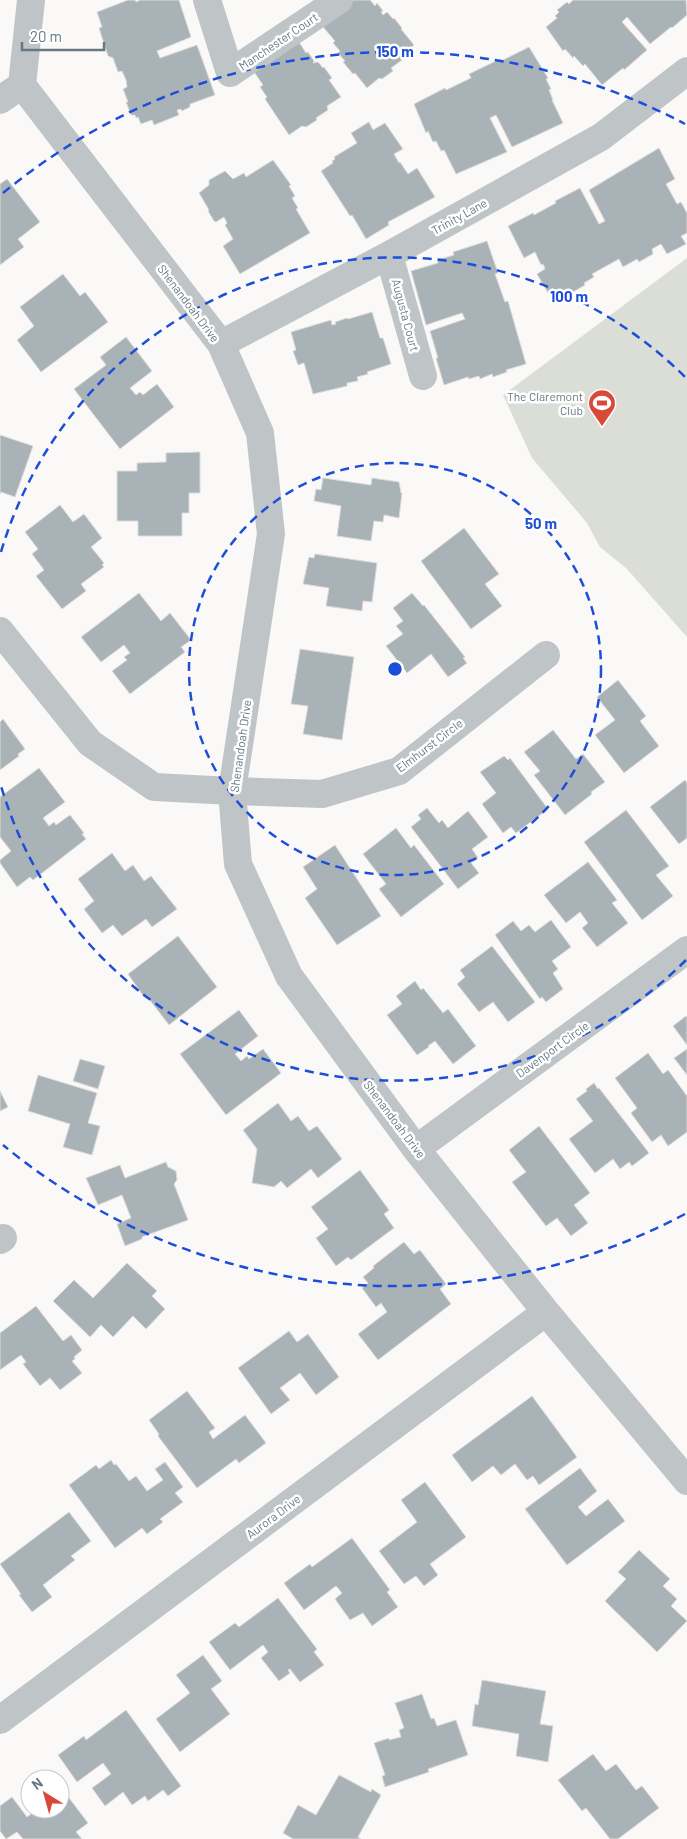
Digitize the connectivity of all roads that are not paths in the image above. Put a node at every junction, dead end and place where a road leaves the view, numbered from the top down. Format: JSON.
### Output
{"nodes":[{"id":1,"x":31,"y":0,"type":"edge"},
{"id":2,"x":206,"y":0,"type":"edge"},
{"id":3,"x":339,"y":0,"type":"edge"},
{"id":4,"x":687,"y":71,"type":"edge"},
{"id":5,"x":22,"y":86,"type":"junction"},
{"id":6,"x":0,"y":100,"type":"edge"},
{"id":7,"x":389,"y":255,"type":"junction"},
{"id":8,"x":221,"y":344,"type":"junction"},
{"id":9,"x":423,"y":376,"type":"dead end"},
{"id":10,"x":0,"y":631,"type":"edge"},
{"id":11,"x":546,"y":655,"type":"dead end"},
{"id":12,"x":232,"y":791,"type":"junction"},
{"id":13,"x":687,"y":950,"type":"edge"},
{"id":14,"x":416,"y":1149,"type":"junction"},
{"id":15,"x":546,"y":1312,"type":"junction"},
{"id":16,"x":687,"y":1481,"type":"edge"},
{"id":17,"x":0,"y":1720,"type":"edge"}],
"edges":[{"from":1,"to":5,"type":"street"},
{"from":2,"to":3,"type":"street","name":"Manchester Court"},
{"from":4,"to":7,"type":"street","name":"Trinity Lane"},
{"from":5,"to":6,"type":"street"},
{"from":5,"to":8,"type":"street","name":"Shenandoah Drive"},
{"from":7,"to":8,"type":"street","name":"Trinity Lane"},
{"from":7,"to":9,"type":"street","name":"Augusta Court"},
{"from":8,"to":12,"type":"street","name":"Shenandoah Drive"},
{"from":10,"to":12,"type":"street","name":"Elmhurst Circle"},
{"from":11,"to":12,"type":"street","name":"Elmhurst Circle"},
{"from":12,"to":14,"type":"street","name":"Shenandoah Drive"},
{"from":13,"to":14,"type":"street","name":"Davenport Circle"},
{"from":14,"to":15,"type":"street","name":"Shenandoah Drive"},
{"from":15,"to":16,"type":"street","name":"Shenandoah Drive"},
{"from":15,"to":17,"type":"street","name":"Aurora Drive"}]}
